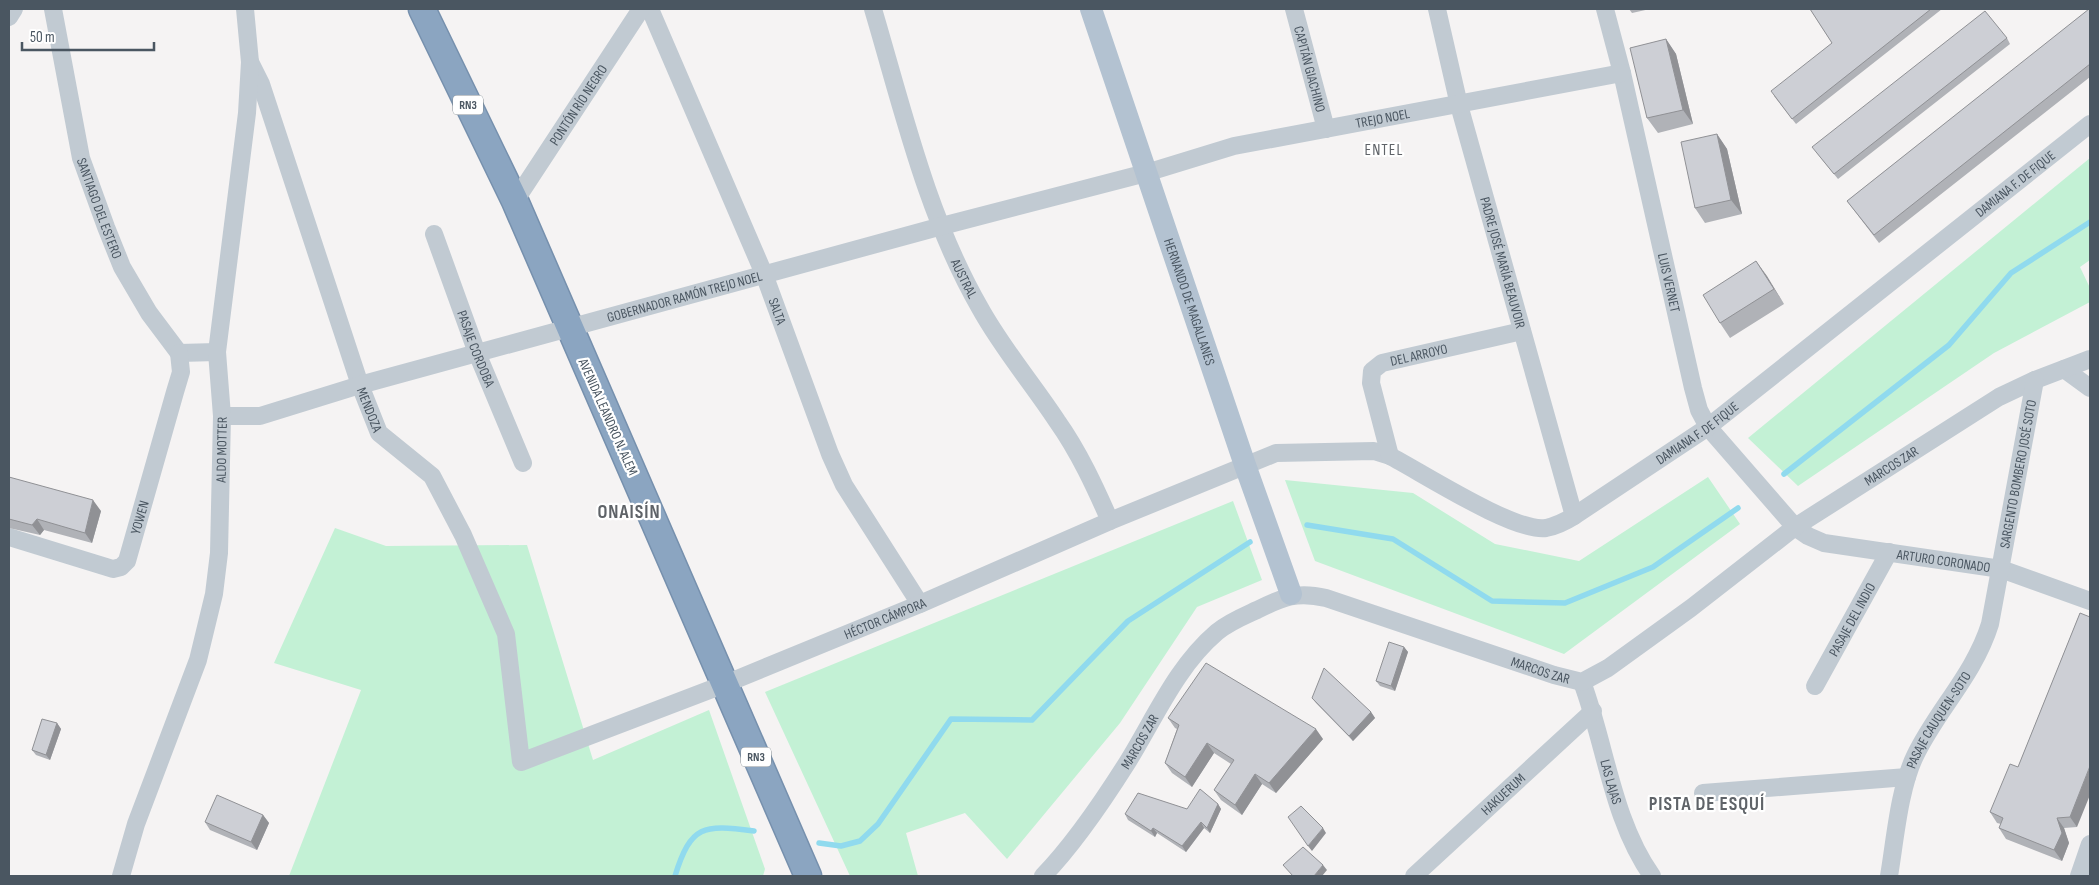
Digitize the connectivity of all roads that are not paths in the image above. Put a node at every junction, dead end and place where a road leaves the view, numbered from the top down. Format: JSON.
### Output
{"nodes":[{"id":1,"x":14,"y":9,"type":"edge"},
{"id":2,"x":53,"y":9,"type":"edge"},
{"id":3,"x":245,"y":9,"type":"edge"},
{"id":4,"x":422,"y":9,"type":"edge"},
{"id":5,"x":641,"y":9,"type":"edge"},
{"id":6,"x":650,"y":9,"type":"edge"},
{"id":7,"x":873,"y":9,"type":"edge"},
{"id":8,"x":1091,"y":9,"type":"edge"},
{"id":9,"x":1294,"y":9,"type":"edge"},
{"id":10,"x":1437,"y":9,"type":"edge"},
{"id":11,"x":1605,"y":9,"type":"edge"},
{"id":12,"x":9,"y":17,"type":"edge"},
{"id":13,"x":250,"y":62,"type":"junction"},
{"id":14,"x":1622,"y":73,"type":"junction"},
{"id":15,"x":1459,"y":105,"type":"junction"},
{"id":16,"x":2090,"y":124,"type":"edge"},
{"id":17,"x":1326,"y":129,"type":"junction"},
{"id":18,"x":1146,"y":173,"type":"junction"},
{"id":19,"x":515,"y":201,"type":"junction"},
{"id":20,"x":942,"y":226,"type":"junction"},
{"id":21,"x":434,"y":234,"type":"dead end"},
{"id":22,"x":764,"y":274,"type":"junction"},
{"id":23,"x":570,"y":328,"type":"junction"},
{"id":24,"x":1522,"y":331,"type":"junction"},
{"id":25,"x":217,"y":352,"type":"junction"},
{"id":26,"x":179,"y":353,"type":"junction"},
{"id":27,"x":477,"y":353,"type":"junction"},
{"id":28,"x":2090,"y":359,"type":"edge"},
{"id":29,"x":2064,"y":369,"type":"junction"},
{"id":30,"x":2035,"y":380,"type":"junction"},
{"id":31,"x":360,"y":385,"type":"junction"},
{"id":32,"x":2090,"y":388,"type":"edge"},
{"id":33,"x":222,"y":416,"type":"junction"},
{"id":34,"x":1708,"y":427,"type":"junction"},
{"id":35,"x":1390,"y":456,"type":"junction"},
{"id":36,"x":523,"y":463,"type":"dead end"},
{"id":37,"x":1245,"y":465,"type":"junction"},
{"id":38,"x":1574,"y":516,"type":"junction"},
{"id":39,"x":1110,"y":522,"type":"junction"},
{"id":40,"x":1795,"y":527,"type":"junction"},
{"id":41,"x":9,"y":537,"type":"edge"},
{"id":42,"x":1890,"y":552,"type":"junction"},
{"id":43,"x":2001,"y":569,"type":"junction"},
{"id":44,"x":1291,"y":594,"type":"junction"},
{"id":45,"x":2090,"y":601,"type":"edge"},
{"id":46,"x":920,"y":604,"type":"junction"},
{"id":47,"x":1582,"y":682,"type":"junction"},
{"id":48,"x":726,"y":684,"type":"junction"},
{"id":49,"x":1815,"y":686,"type":"dead end"},
{"id":50,"x":1593,"y":711,"type":"junction"},
{"id":51,"x":521,"y":762,"type":"joint"},
{"id":52,"x":1907,"y":777,"type":"junction"},
{"id":53,"x":1703,"y":793,"type":"dead end"},
{"id":54,"x":786,"y":830,"type":"junction"},
{"id":55,"x":2090,"y":844,"type":"edge"},
{"id":56,"x":1054,"y":873,"type":"edge"},
{"id":57,"x":121,"y":876,"type":"edge"},
{"id":58,"x":793,"y":876,"type":"edge"},
{"id":59,"x":808,"y":876,"type":"edge"},
{"id":60,"x":1414,"y":876,"type":"edge"},
{"id":61,"x":1652,"y":876,"type":"edge"},
{"id":62,"x":1889,"y":876,"type":"edge"},
{"id":63,"x":2079,"y":876,"type":"edge"}],
"edges":[{"from":1,"to":12,"type":"street"},
{"from":2,"to":26,"type":"street","name":"SANTIAGO DEL ESTERO"},
{"from":3,"to":13,"type":"street","name":"ALDO MOTTER"},
{"from":4,"to":19,"type":"highway","name":"AVENIDA LEANDRO N. ALEM","number":"RN3"},
{"from":5,"to":19,"type":"street","name":"PONTÓN RÍO NEGRO"},
{"from":6,"to":22,"type":"street","name":"SALTA"},
{"from":7,"to":20,"type":"street","name":"AUSTRAL"},
{"from":8,"to":18,"type":"main road","name":"HERNANDO DE MAGALLANES"},
{"from":9,"to":17,"type":"street","name":"CAPITÁN GIACHINO"},
{"from":10,"to":15,"type":"street","name":"PADRE JOSÉ MARÍA BEAUVOIR"},
{"from":11,"to":14,"type":"street","name":"LUIS VERNET"},
{"from":13,"to":25,"type":"street","name":"ALDO MOTTER"},
{"from":13,"to":31,"type":"street","name":"MENDOZA"},
{"from":14,"to":15,"type":"street","name":"TREJO NOEL"},
{"from":14,"to":34,"type":"street","name":"LUIS VERNET"},
{"from":15,"to":17,"type":"street","name":"TREJO NOEL"},
{"from":15,"to":24,"type":"street","name":"PADRE JOSÉ MARÍA BEAUVOIR"},
{"from":16,"to":34,"type":"street","name":"DAMIANA F. DE FIQUE"},
{"from":17,"to":18,"type":"street","name":"TREJO NOEL"},
{"from":18,"to":20,"type":"street","name":"GOBERNADOR RAMÓN TREJO NOEL"},
{"from":18,"to":37,"type":"main road","name":"HERNANDO DE MAGALLANES"},
{"from":19,"to":23,"type":"highway","name":"AVENIDA LEANDRO N. ALEM","number":"RN3"},
{"from":20,"to":22,"type":"street","name":"GOBERNADOR RAMÓN TREJO NOEL"},
{"from":20,"to":39,"type":"street","name":"AUSTRAL"},
{"from":21,"to":27,"type":"street","name":"PASAJE CORDOBA"},
{"from":22,"to":23,"type":"street","name":"GOBERNADOR RAMÓN TREJO NOEL"},
{"from":22,"to":46,"type":"street","name":"SALTA"},
{"from":23,"to":27,"type":"street","name":"GOBERNADOR RAMÓN TREJO NOEL"},
{"from":23,"to":48,"type":"highway","name":"AVENIDA LEANDRO N. ALEM","number":"RN3"},
{"from":24,"to":35,"type":"street","name":"DEL ARROYO"},
{"from":24,"to":38,"type":"street","name":"PADRE JOSÉ MARÍA BEAUVOIR"},
{"from":25,"to":26,"type":"street"},
{"from":25,"to":33,"type":"street","name":"ALDO MOTTER"},
{"from":26,"to":41,"type":"street","name":"YOWEN"},
{"from":27,"to":31,"type":"street","name":"GOBERNADOR RAMÓN TREJO NOEL"},
{"from":27,"to":36,"type":"street","name":"PASAJE CORDOBA"},
{"from":28,"to":29,"type":"street","name":"MARCOS ZAR"},
{"from":29,"to":30,"type":"street","name":"MARCOS ZAR"},
{"from":29,"to":32,"type":"street"},
{"from":30,"to":40,"type":"street","name":"MARCOS ZAR"},
{"from":30,"to":43,"type":"street","name":"SARGENTO BOMBERO JOSÉ SOTO"},
{"from":31,"to":33,"type":"street","name":"GOBERNADOR RAMÓN TREJO NOEL"},
{"from":31,"to":51,"type":"street","name":"MENDOZA"},
{"from":33,"to":57,"type":"street","name":"ALDO MOTTER"},
{"from":34,"to":38,"type":"street","name":"DAMIANA F. DE FIQUE"},
{"from":34,"to":40,"type":"street","name":"LUIS VERNET"},
{"from":35,"to":37,"type":"street","name":"DAMIANA F. DE FIQUE"},
{"from":35,"to":38,"type":"street","name":"DAMIANA F. DE FIQUE"},
{"from":37,"to":39,"type":"street","name":"HÉCTOR CÁMPORA"},
{"from":37,"to":44,"type":"main road","name":"HERNANDO DE MAGALLANES"},
{"from":39,"to":46,"type":"street","name":"HÉCTOR CÁMPORA"},
{"from":40,"to":42,"type":"street","name":"ARTURO CORONADO"},
{"from":40,"to":47,"type":"street","name":"MARCOS ZAR"},
{"from":42,"to":43,"type":"street","name":"ARTURO CORONADO"},
{"from":42,"to":49,"type":"street","name":"PASAJE DEL INDIO"},
{"from":43,"to":45,"type":"street","name":"ARTURO CORONADO"},
{"from":43,"to":52,"type":"street","name":"PASAJE CAUQUEN-SOTO"},
{"from":44,"to":47,"type":"street","name":"MARCOS ZAR"},
{"from":44,"to":56,"type":"street","name":"MARCOS ZAR"},
{"from":46,"to":48,"type":"street","name":"HÉCTOR CÁMPORA"},
{"from":47,"to":50,"type":"street","name":"LAS LAJAS"},
{"from":48,"to":51,"type":"street","name":"HÉCTOR CÁMPORA"},
{"from":48,"to":54,"type":"highway","name":"AVENIDA LEANDRO N. ALEM","number":"RN3"},
{"from":50,"to":60,"type":"street","name":"HAKUERUM"},
{"from":50,"to":61,"type":"street","name":"LAS LAJAS"},
{"from":52,"to":53,"type":"street"},
{"from":52,"to":62,"type":"street","name":"PASAJE CAUQUEN-SOTO"},
{"from":54,"to":58,"type":"highway","name":"AVENIDA LEANDRO N. ALEM","number":"RN3"},
{"from":54,"to":59,"type":"highway","name":"AVENIDA LEANDRO N. ALEM","number":"RN3"},
{"from":55,"to":63,"type":"street"}]}
